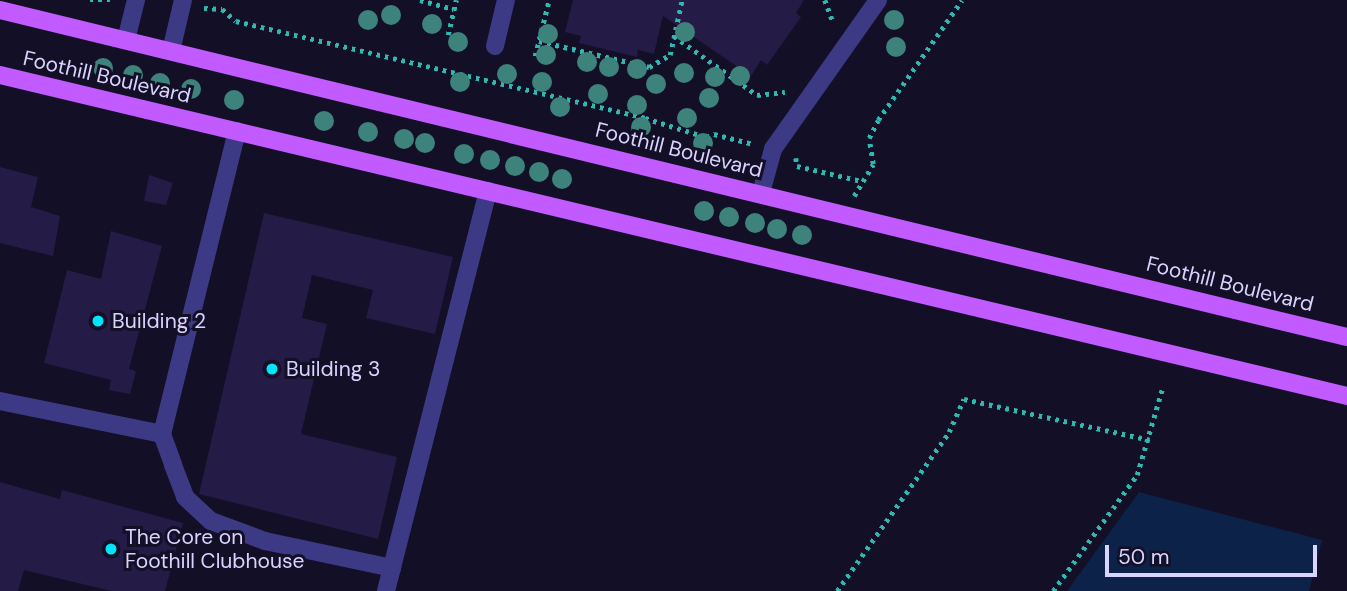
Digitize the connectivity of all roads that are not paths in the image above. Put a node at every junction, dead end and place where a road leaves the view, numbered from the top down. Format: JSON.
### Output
{"nodes":[{"id":1,"x":136,"y":0,"type":"edge"},
{"id":2,"x":183,"y":0,"type":"edge"},
{"id":3,"x":506,"y":0,"type":"edge"},
{"id":4,"x":872,"y":2,"type":"edge"},
{"id":5,"x":0,"y":10,"type":"edge"},
{"id":6,"x":126,"y":40,"type":"junction"},
{"id":7,"x":495,"y":46,"type":"dead end"},
{"id":8,"x":171,"y":51,"type":"junction"},
{"id":9,"x":0,"y":75,"type":"edge"},
{"id":10,"x":237,"y":131,"type":"junction"},
{"id":11,"x":488,"y":191,"type":"junction"},
{"id":12,"x":761,"y":193,"type":"junction"},
{"id":13,"x":1347,"y":337,"type":"edge"},
{"id":14,"x":1347,"y":396,"type":"edge"},
{"id":15,"x":0,"y":401,"type":"edge"},
{"id":16,"x":162,"y":434,"type":"junction"},
{"id":17,"x":392,"y":568,"type":"junction"},
{"id":18,"x":386,"y":591,"type":"edge"}],
"edges":[{"from":1,"to":6,"type":"street"},
{"from":2,"to":8,"type":"street"},
{"from":3,"to":7,"type":"street"},
{"from":4,"to":12,"type":"street"},
{"from":5,"to":6,"type":"main road","name":"Foothill Boulevard"},
{"from":6,"to":8,"type":"main road","name":"Foothill Boulevard"},
{"from":8,"to":12,"type":"main road","name":"Foothill Boulevard"},
{"from":9,"to":10,"type":"main road","name":"Foothill Boulevard"},
{"from":10,"to":11,"type":"main road","name":"Foothill Boulevard"},
{"from":10,"to":16,"type":"street"},
{"from":11,"to":14,"type":"main road","name":"Foothill Boulevard"},
{"from":11,"to":17,"type":"street"},
{"from":12,"to":13,"type":"main road","name":"Foothill Boulevard"},
{"from":15,"to":16,"type":"street"},
{"from":16,"to":17,"type":"street"},
{"from":17,"to":18,"type":"street"}]}
